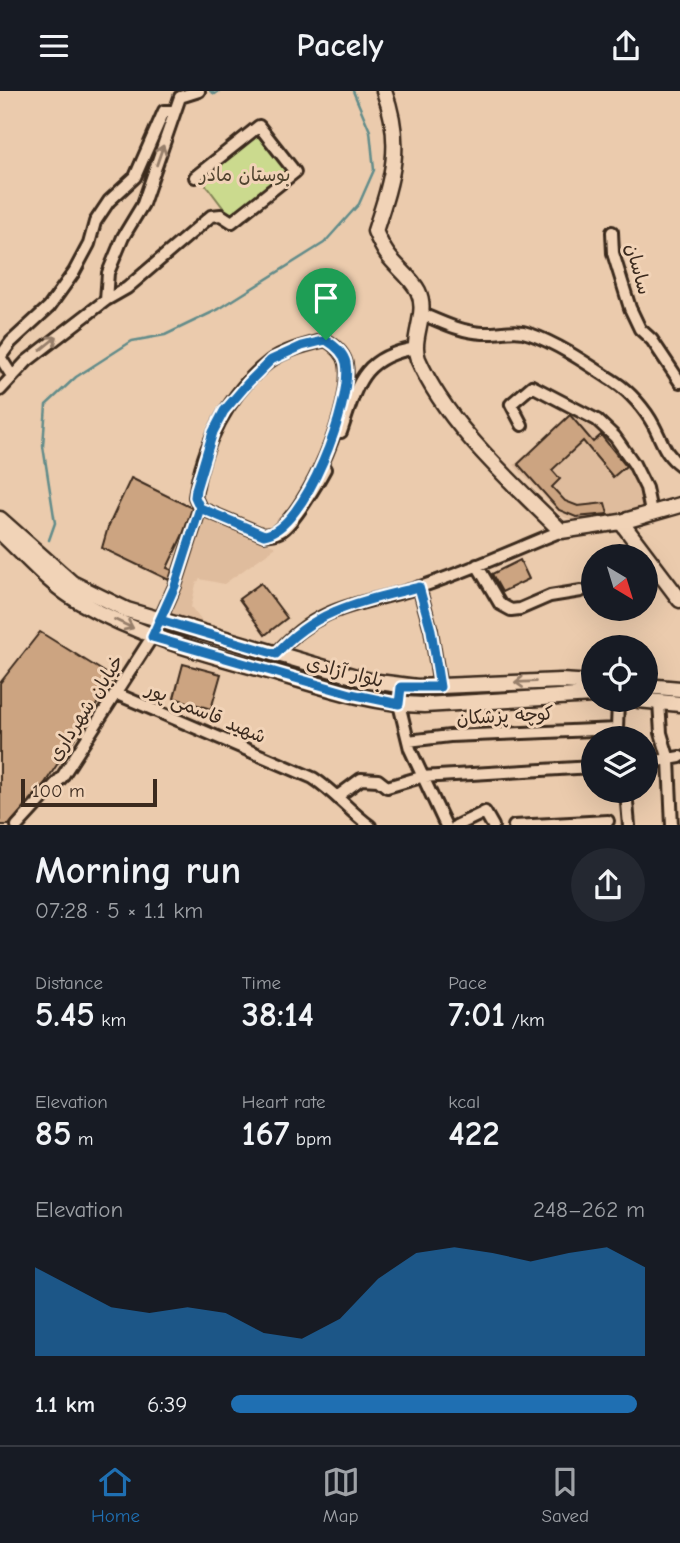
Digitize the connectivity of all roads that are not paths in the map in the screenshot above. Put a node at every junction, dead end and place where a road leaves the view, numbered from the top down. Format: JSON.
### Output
{"nodes":[{"id":1,"x":198,"y":91,"type":"edge"},
{"id":2,"x":384,"y":91,"type":"edge"},
{"id":3,"x":177,"y":94,"type":"edge"},
{"id":4,"x":175,"y":111,"type":"junction"},
{"id":5,"x":195,"y":177,"type":"dead end"},
{"id":6,"x":612,"y":232,"type":"dead end"},
{"id":7,"x":106,"y":300,"type":"junction"},
{"id":8,"x":422,"y":314,"type":"junction"},
{"id":9,"x":416,"y":348,"type":"junction"},
{"id":10,"x":12,"y":376,"type":"junction"},
{"id":11,"x":680,"y":382,"type":"edge"},
{"id":12,"x":0,"y":390,"type":"edge"},
{"id":13,"x":522,"y":425,"type":"dead end"},
{"id":14,"x":332,"y":457,"type":"dead end"},
{"id":15,"x":680,"y":465,"type":"edge"},
{"id":16,"x":325,"y":469,"type":"dead end"},
{"id":17,"x":680,"y":505,"type":"edge"},
{"id":18,"x":200,"y":508,"type":"junction"},
{"id":19,"x":651,"y":512,"type":"junction"},
{"id":20,"x":0,"y":519,"type":"edge"},
{"id":21,"x":621,"y":522,"type":"junction"},
{"id":22,"x":280,"y":531,"type":"junction"},
{"id":23,"x":561,"y":531,"type":"junction"},
{"id":24,"x":0,"y":532,"type":"edge"},
{"id":25,"x":477,"y":565,"type":"junction"},
{"id":26,"x":68,"y":587,"type":"junction"},
{"id":27,"x":419,"y":587,"type":"junction"},
{"id":28,"x":581,"y":591,"type":"dead end"},
{"id":29,"x":680,"y":600,"type":"edge"},
{"id":30,"x":160,"y":620,"type":"junction"},
{"id":31,"x":152,"y":637,"type":"junction"},
{"id":32,"x":276,"y":654,"type":"junction"},
{"id":33,"x":581,"y":682,"type":"edge"},
{"id":34,"x":401,"y":687,"type":"junction"},
{"id":35,"x":440,"y":687,"type":"junction"},
{"id":36,"x":658,"y":687,"type":"edge"},
{"id":37,"x":680,"y":689,"type":"edge"},
{"id":38,"x":117,"y":694,"type":"junction"},
{"id":39,"x":581,"y":696,"type":"edge"},
{"id":40,"x":659,"y":702,"type":"joint"},
{"id":41,"x":399,"y":704,"type":"junction"},
{"id":42,"x":680,"y":704,"type":"edge"},
{"id":43,"x":618,"y":712,"type":"edge"},
{"id":44,"x":408,"y":741,"type":"junction"},
{"id":45,"x":674,"y":758,"type":"edge"},
{"id":46,"x":581,"y":768,"type":"edge"},
{"id":47,"x":421,"y":777,"type":"junction"},
{"id":48,"x":338,"y":796,"type":"junction"},
{"id":49,"x":627,"y":803,"type":"edge"},
{"id":50,"x":608,"y":821,"type":"dead end"},
{"id":51,"x":16,"y":825,"type":"edge"},
{"id":52,"x":370,"y":825,"type":"edge"},
{"id":53,"x":446,"y":825,"type":"edge"},
{"id":54,"x":456,"y":825,"type":"edge"},
{"id":55,"x":494,"y":825,"type":"edge"},
{"id":56,"x":514,"y":825,"type":"edge"},
{"id":57,"x":629,"y":825,"type":"edge"},
{"id":58,"x":673,"y":825,"type":"edge"}],
"edges":[{"from":1,"to":3,"type":"street"},
{"from":2,"to":8,"type":"main road"},
{"from":3,"to":4,"type":"street"},
{"from":7,"to":4,"type":"street","one_way":true},
{"from":4,"to":10,"type":"street"},
{"from":5,"to":7,"type":"street"},
{"from":6,"to":11,"type":"street","name":"ساسان"},
{"from":10,"to":7,"type":"street","one_way":true},
{"from":8,"to":9,"type":"main road"},
{"from":8,"to":15,"type":"street"},
{"from":9,"to":14,"type":"street"},
{"from":9,"to":23,"type":"main road"},
{"from":10,"to":12,"type":"street"},
{"from":13,"to":19,"type":"street"},
{"from":16,"to":22,"type":"street"},
{"from":17,"to":19,"type":"main road"},
{"from":18,"to":22,"type":"street"},
{"from":18,"to":22,"type":"street","name":"خیابان شهرداری"},
{"from":18,"to":30,"type":"street","name":"خیابان شهرداری"},
{"from":19,"to":21,"type":"main road"},
{"from":20,"to":26,"type":"main road","name":"بلوار آزادی"},
{"from":21,"to":23,"type":"main road"},
{"from":21,"to":29,"type":"main road"},
{"from":23,"to":25,"type":"street"},
{"from":24,"to":26,"type":"main road","name":"بلوار آزادی"},
{"from":25,"to":27,"type":"street"},
{"from":25,"to":28,"type":"street"},
{"from":26,"to":30,"type":"main road","name":"بلوار آزادی"},
{"from":26,"to":31,"type":"main road","name":"بلوار آزادی","one_way":true},
{"from":27,"to":32,"type":"street"},
{"from":27,"to":35,"type":"street"},
{"from":30,"to":31,"type":"street","name":"خیابان شهرداری"},
{"from":30,"to":32,"type":"main road","name":"بلوار آزادی"},
{"from":31,"to":38,"type":"street","name":"خیابان شهرداری"},
{"from":31,"to":41,"type":"main road","name":"بلوار آزادی"},
{"from":32,"to":34,"type":"main road","name":"بلوار آزادی"},
{"from":33,"to":35,"type":"main road","name":"بلوار آزادی","one_way":true},
{"from":34,"to":35,"type":"main road","name":"بلوار آزادی"},
{"from":34,"to":41,"type":"main road"},
{"from":36,"to":37,"type":"main road"},
{"from":38,"to":48,"type":"street","name":"شهید قاسمی پور"},
{"from":38,"to":51,"type":"street","name":"خیابان شهرداری"},
{"from":39,"to":41,"type":"main road","name":"بلوار آزادی"},
{"from":40,"to":42,"type":"main road"},
{"from":40,"to":45,"type":"street"},
{"from":41,"to":44,"type":"street"},
{"from":43,"to":44,"type":"street","name":"کوچه پزشکان"},
{"from":44,"to":47,"type":"street"},
{"from":45,"to":58,"type":"street"},
{"from":46,"to":47,"type":"street"},
{"from":47,"to":48,"type":"street"},
{"from":47,"to":53,"type":"street"},
{"from":48,"to":52,"type":"street","name":"شهید قاسمی پور"},
{"from":49,"to":57,"type":"street"},
{"from":50,"to":56,"type":"street"},
{"from":54,"to":55,"type":"street"}]}
